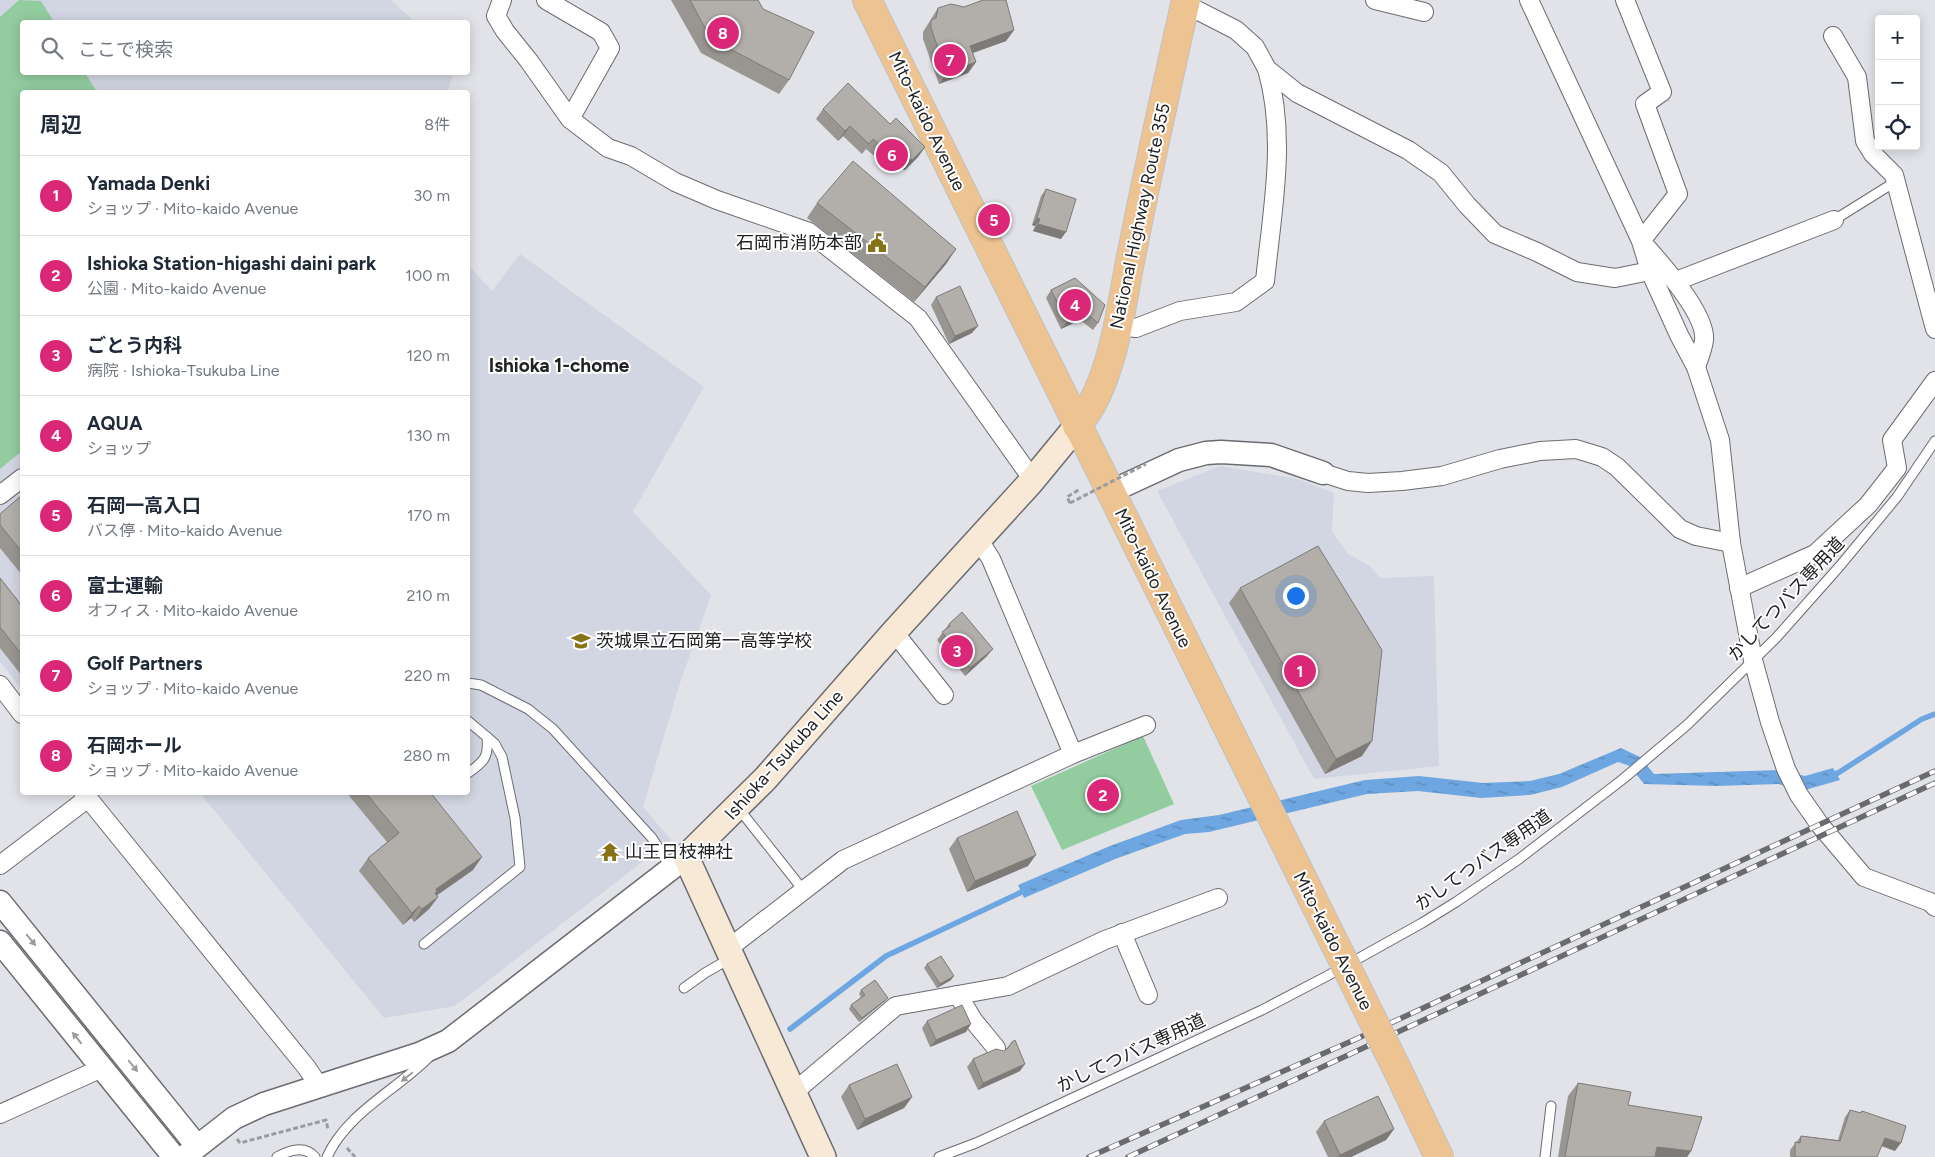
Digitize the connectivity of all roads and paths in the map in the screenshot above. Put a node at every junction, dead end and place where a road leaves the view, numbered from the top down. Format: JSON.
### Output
{"nodes":[{"id":1,"x":502,"y":0,"type":"edge"},
{"id":2,"x":546,"y":0,"type":"edge"},
{"id":3,"x":867,"y":0,"type":"edge"},
{"id":4,"x":1376,"y":0,"type":"edge"},
{"id":5,"x":1529,"y":0,"type":"edge"},
{"id":6,"x":1625,"y":0,"type":"edge"},
{"id":7,"x":1186,"y":2,"type":"edge"},
{"id":8,"x":1424,"y":12,"type":"dead end"},
{"id":9,"x":1833,"y":36,"type":"dead end"},
{"id":10,"x":1267,"y":69,"type":"junction"},
{"id":11,"x":570,"y":119,"type":"junction"},
{"id":12,"x":1895,"y":182,"type":"junction"},
{"id":13,"x":1834,"y":220,"type":"joint"},
{"id":14,"x":1641,"y":241,"type":"junction"},
{"id":15,"x":1650,"y":271,"type":"junction"},
{"id":16,"x":1676,"y":281,"type":"junction"},
{"id":17,"x":1118,"y":326,"type":"junction"},
{"id":18,"x":1935,"y":329,"type":"edge"},
{"id":19,"x":1696,"y":367,"type":"junction"},
{"id":20,"x":1935,"y":381,"type":"edge"},
{"id":21,"x":1077,"y":426,"type":"junction"},
{"id":22,"x":1935,"y":442,"type":"edge"},
{"id":23,"x":1146,"y":464,"type":"dead end"},
{"id":24,"x":1323,"y":473,"type":"joint"},
{"id":25,"x":20,"y":480,"type":"edge"},
{"id":26,"x":1033,"y":480,"type":"junction"},
{"id":27,"x":1080,"y":489,"type":"dead end"},
{"id":28,"x":1110,"y":492,"type":"junction"},
{"id":29,"x":0,"y":496,"type":"edge"},
{"id":30,"x":979,"y":540,"type":"junction"},
{"id":31,"x":1731,"y":543,"type":"junction"},
{"id":32,"x":1740,"y":588,"type":"junction"},
{"id":33,"x":894,"y":632,"type":"junction"},
{"id":34,"x":1753,"y":660,"type":"junction"},
{"id":35,"x":470,"y":683,"type":"edge"},
{"id":36,"x":0,"y":685,"type":"edge"},
{"id":37,"x":944,"y":695,"type":"dead end"},
{"id":38,"x":20,"y":711,"type":"edge"},
{"id":39,"x":470,"y":723,"type":"edge"},
{"id":40,"x":1146,"y":725,"type":"dead end"},
{"id":41,"x":487,"y":737,"type":"junction"},
{"id":42,"x":1073,"y":754,"type":"junction"},
{"id":43,"x":470,"y":772,"type":"edge"},
{"id":44,"x":86,"y":795,"type":"edge"},
{"id":45,"x":738,"y":807,"type":"junction"},
{"id":46,"x":679,"y":862,"type":"junction"},
{"id":47,"x":0,"y":865,"type":"edge"},
{"id":48,"x":804,"y":891,"type":"junction"},
{"id":49,"x":1218,"y":898,"type":"dead end"},
{"id":50,"x":0,"y":902,"type":"edge"},
{"id":51,"x":1935,"y":907,"type":"edge"},
{"id":52,"x":1122,"y":933,"type":"junction"},
{"id":53,"x":0,"y":942,"type":"edge"},
{"id":54,"x":424,"y":944,"type":"dead end"},
{"id":55,"x":731,"y":953,"type":"junction"},
{"id":56,"x":684,"y":988,"type":"dead end"},
{"id":57,"x":958,"y":994,"type":"junction"},
{"id":58,"x":1148,"y":996,"type":"dead end"},
{"id":59,"x":442,"y":1044,"type":"junction"},
{"id":60,"x":996,"y":1048,"type":"edge"},
{"id":61,"x":102,"y":1068,"type":"junction"},
{"id":62,"x":319,"y":1086,"type":"junction"},
{"id":63,"x":794,"y":1092,"type":"junction"},
{"id":64,"x":1551,"y":1106,"type":"dead end"},
{"id":65,"x":0,"y":1114,"type":"edge"},
{"id":66,"x":328,"y":1131,"type":"dead end"},
{"id":67,"x":236,"y":1137,"type":"dead end"},
{"id":68,"x":194,"y":1151,"type":"edge"},
{"id":69,"x":174,"y":1157,"type":"edge"},
{"id":70,"x":277,"y":1157,"type":"edge"},
{"id":71,"x":315,"y":1157,"type":"edge"},
{"id":72,"x":328,"y":1157,"type":"edge"},
{"id":73,"x":823,"y":1157,"type":"edge"},
{"id":74,"x":939,"y":1157,"type":"edge"},
{"id":75,"x":1439,"y":1157,"type":"edge"},
{"id":76,"x":1545,"y":1157,"type":"edge"}],
"edges":[{"from":1,"to":11,"type":"street"},
{"from":2,"to":11,"type":"street"},
{"from":3,"to":21,"type":"highway","name":"Mito-kaido Avenue"},
{"from":4,"to":8,"type":"street"},
{"from":5,"to":14,"type":"street"},
{"from":6,"to":14,"type":"street"},
{"from":7,"to":10,"type":"street"},
{"from":7,"to":17,"type":"highway","name":"National Highway Route 355"},
{"from":9,"to":12,"type":"street"},
{"from":10,"to":15,"type":"street"},
{"from":10,"to":17,"type":"street"},
{"from":11,"to":26,"type":"street"},
{"from":12,"to":13,"type":"lane"},
{"from":12,"to":18,"type":"street"},
{"from":13,"to":16,"type":"street"},
{"from":14,"to":15,"type":"street"},
{"from":14,"to":16,"type":"street"},
{"from":15,"to":19,"type":"street"},
{"from":16,"to":19,"type":"street"},
{"from":17,"to":21,"type":"highway","name":"National Highway Route 355"},
{"from":19,"to":31,"type":"street"},
{"from":20,"to":32,"type":"street"},
{"from":21,"to":26,"type":"main road","name":"Ishioka-Tsukuba Line"},
{"from":21,"to":28,"type":"highway","name":"Mito-kaido Avenue"},
{"from":22,"to":34,"type":"lane","name":"かしてつバス専用道"},
{"from":23,"to":27,"type":"path","bridge":true},
{"from":24,"to":28,"type":"street"},
{"from":24,"to":31,"type":"street"},
{"from":25,"to":29,"type":"street"},
{"from":26,"to":30,"type":"main road","name":"Ishioka-Tsukuba Line"},
{"from":28,"to":75,"type":"highway","name":"Mito-kaido Avenue","bridge":true},
{"from":30,"to":33,"type":"main road","name":"Ishioka-Tsukuba Line"},
{"from":30,"to":42,"type":"street"},
{"from":31,"to":32,"type":"street"},
{"from":32,"to":34,"type":"street"},
{"from":33,"to":37,"type":"street"},
{"from":33,"to":45,"type":"main road","name":"Ishioka-Tsukuba Line"},
{"from":34,"to":51,"type":"street"},
{"from":34,"to":74,"type":"lane","name":"かしてつバス専用道"},
{"from":35,"to":46,"type":"lane"},
{"from":36,"to":38,"type":"street"},
{"from":39,"to":41,"type":"lane"},
{"from":40,"to":42,"type":"street"},
{"from":41,"to":43,"type":"lane"},
{"from":41,"to":54,"type":"lane"},
{"from":42,"to":48,"type":"street"},
{"from":44,"to":47,"type":"street"},
{"from":44,"to":62,"type":"street"},
{"from":45,"to":46,"type":"main road","name":"Ishioka-Tsukuba Line"},
{"from":45,"to":48,"type":"lane"},
{"from":46,"to":55,"type":"main road"},
{"from":46,"to":59,"type":"street"},
{"from":48,"to":55,"type":"street"},
{"from":49,"to":52,"type":"street"},
{"from":50,"to":68,"type":"street","one_way":true},
{"from":52,"to":57,"type":"street"},
{"from":52,"to":58,"type":"street"},
{"from":61,"to":53,"type":"street","one_way":true},
{"from":55,"to":56,"type":"lane"},
{"from":55,"to":63,"type":"main road"},
{"from":57,"to":60,"type":"street"},
{"from":57,"to":63,"type":"street"},
{"from":59,"to":62,"type":"street"},
{"from":59,"to":72,"type":"lane","one_way":true},
{"from":61,"to":65,"type":"street"},
{"from":61,"to":69,"type":"street"},
{"from":62,"to":68,"type":"street"},
{"from":63,"to":73,"type":"main road"},
{"from":64,"to":76,"type":"lane"},
{"from":66,"to":67,"type":"path"},
{"from":70,"to":71,"type":"lane"}]}
